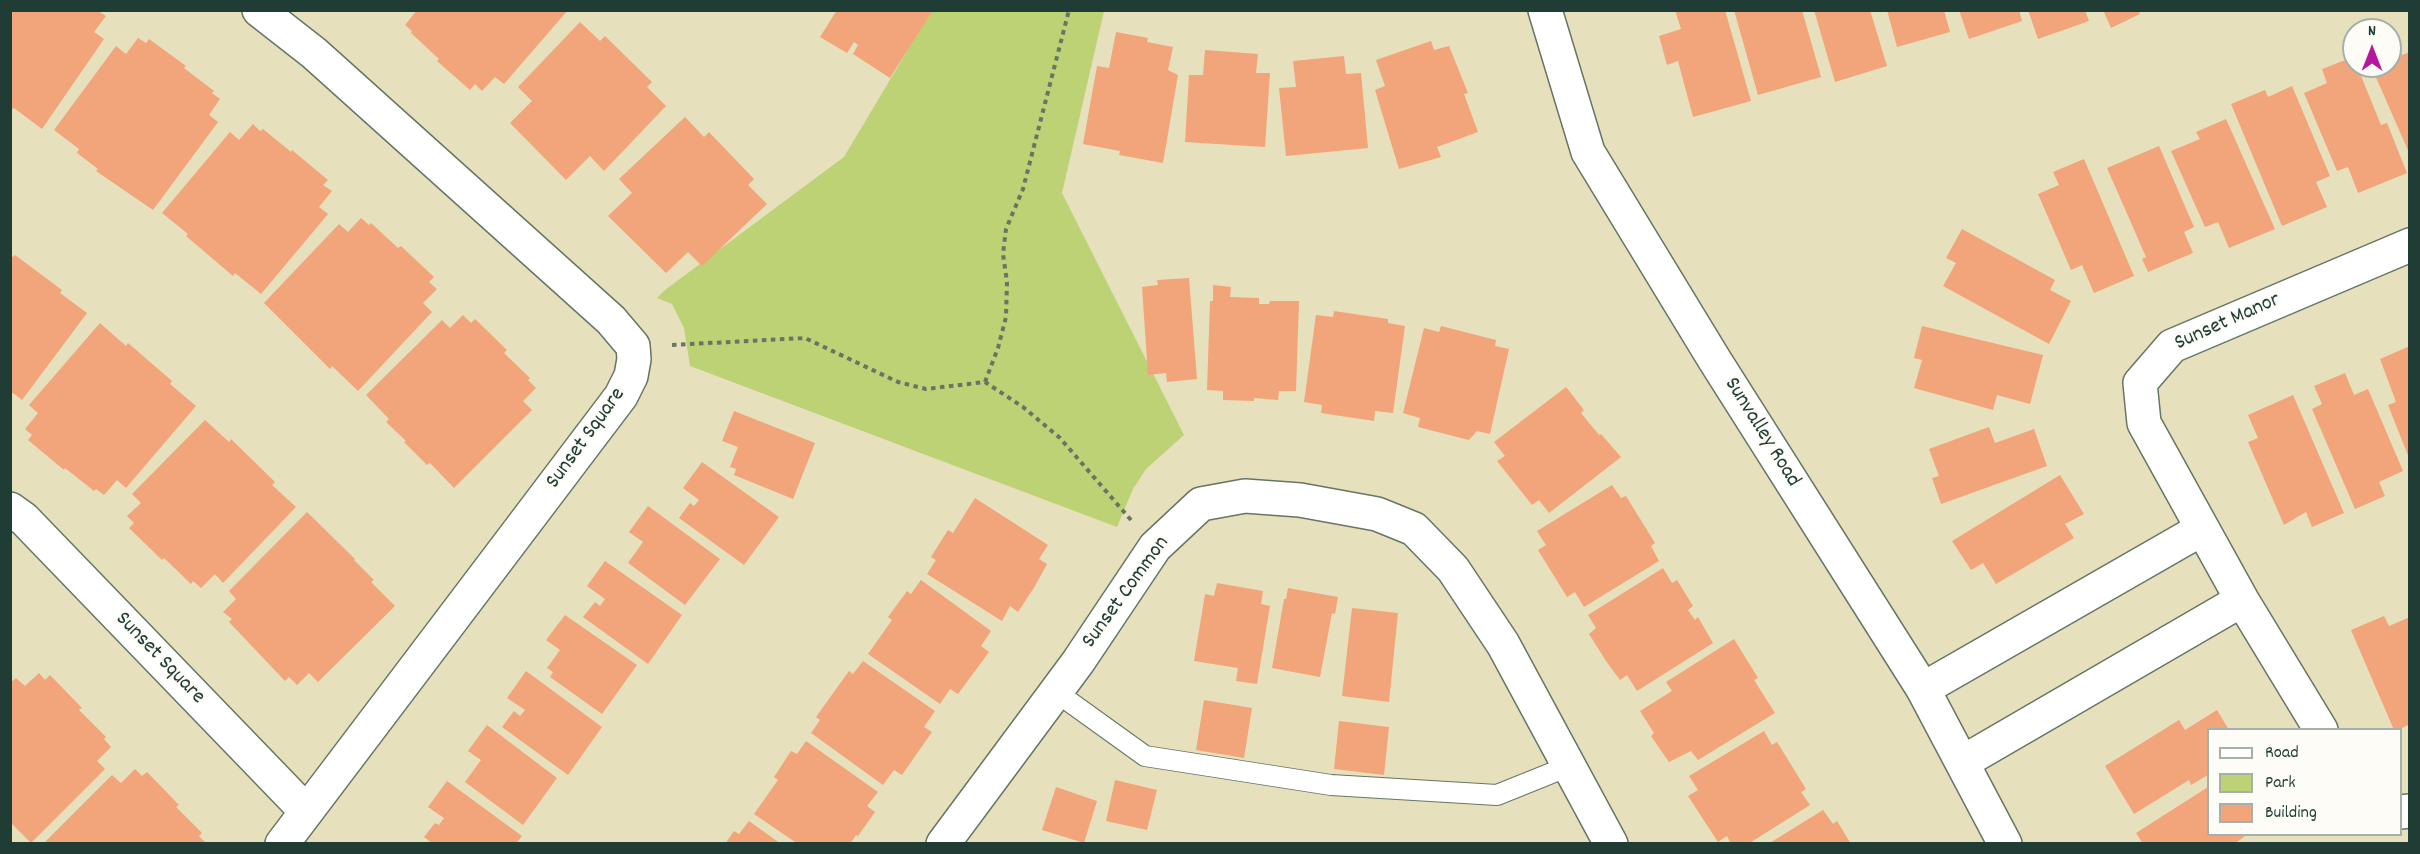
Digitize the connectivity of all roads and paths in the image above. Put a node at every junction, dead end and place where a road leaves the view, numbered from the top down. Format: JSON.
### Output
{"nodes":[{"id":1,"x":260,"y":10,"type":"edge"},
{"id":2,"x":1069,"y":10,"type":"edge"},
{"id":3,"x":1545,"y":10,"type":"edge"},
{"id":4,"x":2409,"y":244,"type":"edge"},
{"id":5,"x":633,"y":346,"type":"junction"},
{"id":6,"x":985,"y":382,"type":"junction"},
{"id":7,"x":10,"y":509,"type":"edge"},
{"id":8,"x":2202,"y":529,"type":"junction"},
{"id":9,"x":1155,"y":548,"type":"junction"},
{"id":10,"x":2242,"y":600,"type":"junction"},
{"id":11,"x":1923,"y":689,"type":"junction"},
{"id":12,"x":1056,"y":692,"type":"junction"},
{"id":13,"x":2319,"y":728,"type":"edge"},
{"id":14,"x":1963,"y":762,"type":"junction"},
{"id":15,"x":1569,"y":766,"type":"junction"},
{"id":16,"x":306,"y":810,"type":"junction"},
{"id":17,"x":282,"y":843,"type":"edge"},
{"id":18,"x":943,"y":843,"type":"edge"},
{"id":19,"x":1611,"y":843,"type":"edge"},
{"id":20,"x":2005,"y":843,"type":"edge"}],
"edges":[{"from":1,"to":5,"type":"street"},
{"from":2,"to":6,"type":"path"},
{"from":3,"to":11,"type":"street","name":"Sunvalley Road"},
{"from":4,"to":8,"type":"street","name":"Sunset Manor"},
{"from":5,"to":6,"type":"path"},
{"from":5,"to":16,"type":"street","name":"Sunset Square"},
{"from":6,"to":9,"type":"path"},
{"from":7,"to":16,"type":"street","name":"Sunset Square"},
{"from":8,"to":10,"type":"street","name":"Sunset Manor"},
{"from":8,"to":11,"type":"street"},
{"from":9,"to":12,"type":"street","name":"Sunset Common"},
{"from":9,"to":15,"type":"street","name":"Sunset Common"},
{"from":10,"to":13,"type":"street","name":"Sunset Manor"},
{"from":10,"to":14,"type":"street"},
{"from":11,"to":14,"type":"street","name":"Sunvalley Road"},
{"from":12,"to":15,"type":"lane"},
{"from":12,"to":18,"type":"street","name":"Sunset Common"},
{"from":14,"to":20,"type":"street","name":"Sunvalley Road"},
{"from":15,"to":19,"type":"street","name":"Sunset Common"},
{"from":16,"to":17,"type":"street","name":"Sunset Square"}]}
